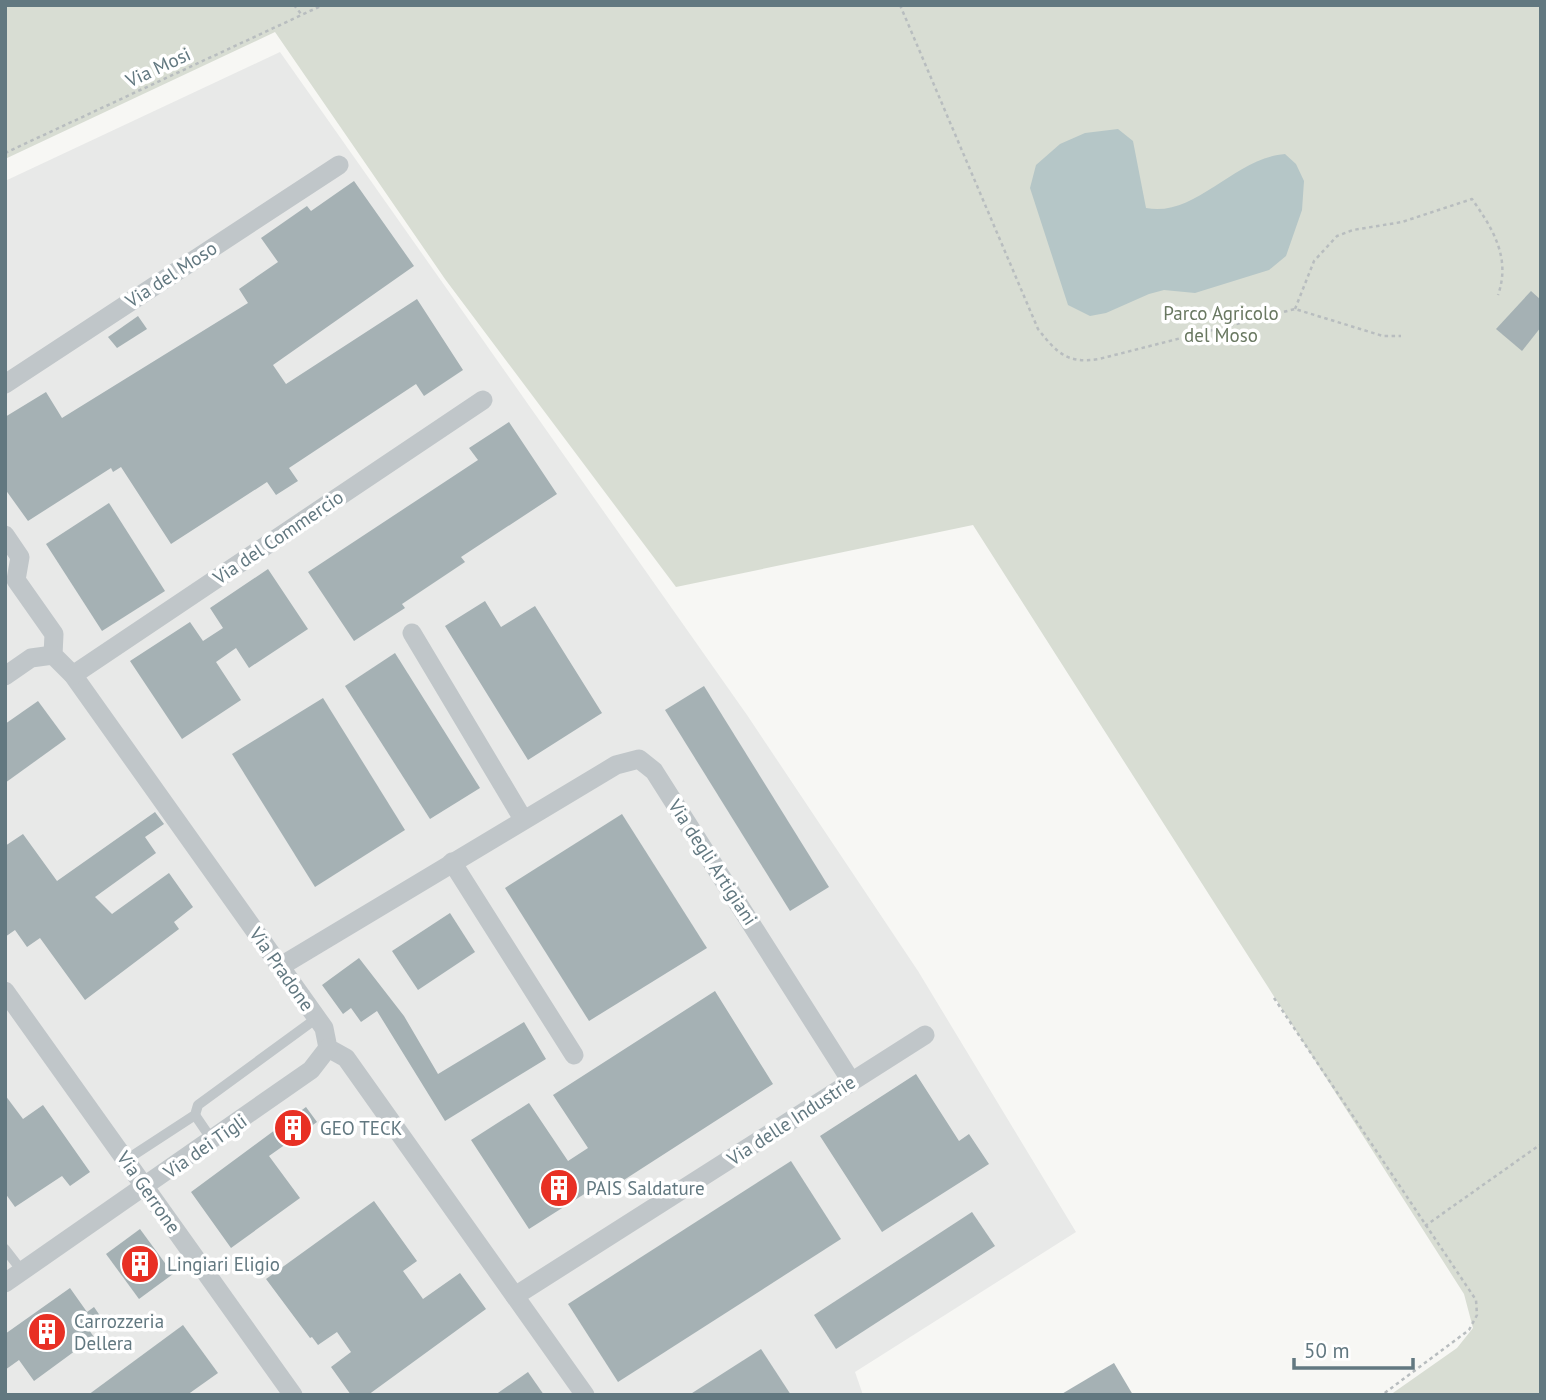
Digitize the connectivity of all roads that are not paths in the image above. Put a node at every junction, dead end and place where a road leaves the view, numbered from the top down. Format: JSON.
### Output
{"nodes":[{"id":1,"x":339,"y":166,"type":"dead end"},
{"id":2,"x":5,"y":384,"type":"edge"},
{"id":3,"x":483,"y":400,"type":"dead end"},
{"id":4,"x":5,"y":535,"type":"edge"},
{"id":5,"x":412,"y":633,"type":"dead end"},
{"id":6,"x":53,"y":655,"type":"junction"},
{"id":7,"x":73,"y":675,"type":"junction"},
{"id":8,"x":5,"y":676,"type":"edge"},
{"id":9,"x":523,"y":819,"type":"junction"},
{"id":10,"x":452,"y":862,"type":"junction"},
{"id":11,"x":281,"y":966,"type":"junction"},
{"id":12,"x":5,"y":991,"type":"edge"},
{"id":13,"x":317,"y":1018,"type":"junction"},
{"id":14,"x":925,"y":1035,"type":"dead end"},
{"id":15,"x":328,"y":1048,"type":"junction"},
{"id":16,"x":574,"y":1055,"type":"dead end"},
{"id":17,"x":851,"y":1082,"type":"junction"},
{"id":18,"x":195,"y":1115,"type":"junction"},
{"id":19,"x":212,"y":1140,"type":"junction"},
{"id":20,"x":126,"y":1160,"type":"junction"},
{"id":21,"x":146,"y":1187,"type":"junction"},
{"id":22,"x":5,"y":1249,"type":"edge"},
{"id":23,"x":22,"y":1271,"type":"junction"},
{"id":24,"x":5,"y":1283,"type":"edge"},
{"id":25,"x":515,"y":1296,"type":"junction"},
{"id":26,"x":293,"y":1395,"type":"edge"},
{"id":27,"x":585,"y":1395,"type":"edge"}],
"edges":[{"from":1,"to":2,"type":"street","name":"Via del Moso"},
{"from":3,"to":7,"type":"street","name":"Via del Commercio"},
{"from":4,"to":6,"type":"street"},
{"from":5,"to":9,"type":"street"},
{"from":6,"to":7,"type":"street","name":"Via Pradone"},
{"from":6,"to":8,"type":"street"},
{"from":7,"to":11,"type":"street","name":"Via Pradone"},
{"from":9,"to":10,"type":"street","name":"Via degli Artigiani"},
{"from":9,"to":17,"type":"street","name":"Via degli Artigiani"},
{"from":10,"to":11,"type":"street","name":"Via degli Artigiani"},
{"from":10,"to":16,"type":"street"},
{"from":11,"to":13,"type":"street","name":"Via Pradone"},
{"from":12,"to":20,"type":"street","name":"Via Gerrone"},
{"from":13,"to":15,"type":"street","name":"Via Pradone"},
{"from":13,"to":18,"type":"lane"},
{"from":14,"to":17,"type":"street","name":"Via delle Industrie"},
{"from":15,"to":19,"type":"street","name":"Via dei Tigli"},
{"from":15,"to":25,"type":"street"},
{"from":17,"to":25,"type":"street","name":"Via delle Industrie"},
{"from":18,"to":19,"type":"lane"},
{"from":18,"to":20,"type":"lane"},
{"from":19,"to":21,"type":"street","name":"Via dei Tigli"},
{"from":20,"to":21,"type":"street","name":"Via Gerrone"},
{"from":21,"to":23,"type":"street","name":"Via dei Tigli"},
{"from":21,"to":26,"type":"street","name":"Via Gerrone"},
{"from":22,"to":23,"type":"lane"},
{"from":23,"to":24,"type":"street","name":"Via dei Tigli"},
{"from":25,"to":27,"type":"street"}]}
